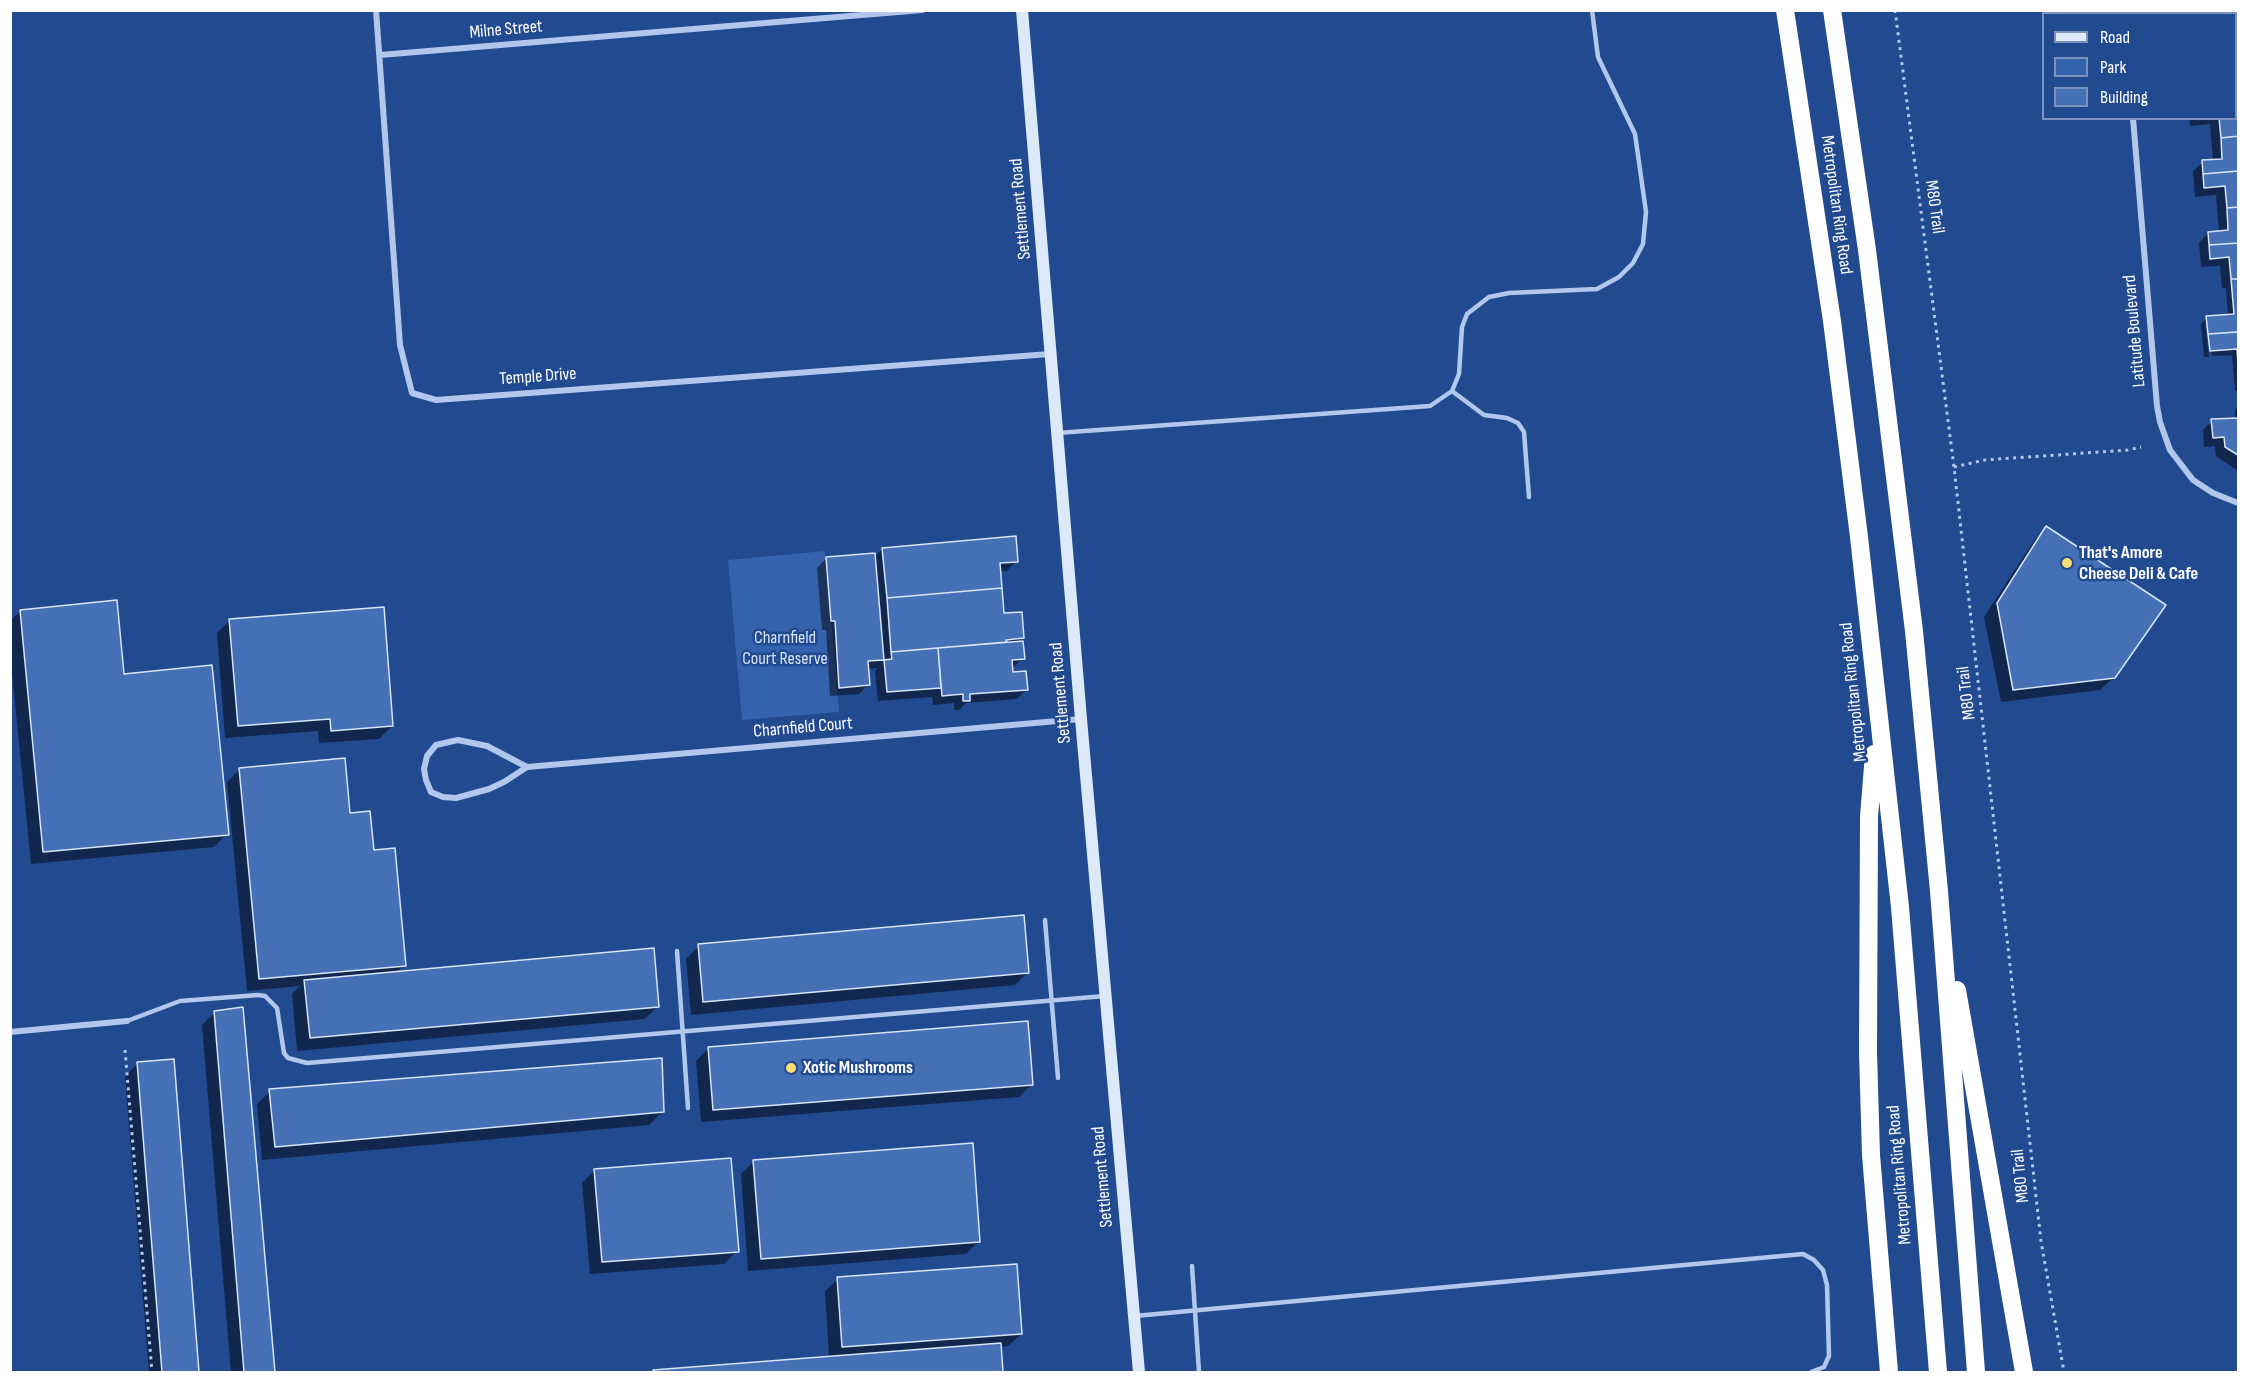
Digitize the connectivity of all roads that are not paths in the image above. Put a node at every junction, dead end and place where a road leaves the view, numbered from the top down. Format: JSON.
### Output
{"nodes":[{"id":1,"x":376,"y":10,"type":"edge"},
{"id":2,"x":922,"y":10,"type":"edge"},
{"id":3,"x":1022,"y":10,"type":"edge"},
{"id":4,"x":1592,"y":10,"type":"edge"},
{"id":5,"x":1785,"y":10,"type":"edge"},
{"id":6,"x":1832,"y":10,"type":"edge"},
{"id":7,"x":380,"y":55,"type":"junction"},
{"id":8,"x":2133,"y":120,"type":"edge"},
{"id":9,"x":1051,"y":354,"type":"junction"},
{"id":10,"x":1452,"y":391,"type":"junction"},
{"id":11,"x":1057,"y":434,"type":"junction"},
{"id":12,"x":1529,"y":497,"type":"dead end"},
{"id":13,"x":2238,"y":503,"type":"edge"},
{"id":14,"x":1877,"y":710,"type":"junction"},
{"id":15,"x":1081,"y":719,"type":"junction"},
{"id":16,"x":527,"y":767,"type":"junction"},
{"id":17,"x":1939,"y":891,"type":"junction"},
{"id":18,"x":1045,"y":920,"type":"dead end"},
{"id":19,"x":677,"y":951,"type":"dead end"},
{"id":20,"x":1105,"y":996,"type":"junction"},
{"id":21,"x":1052,"y":1000,"type":"junction"},
{"id":22,"x":127,"y":1021,"type":"joint"},
{"id":23,"x":683,"y":1031,"type":"junction"},
{"id":24,"x":10,"y":1032,"type":"edge"},
{"id":25,"x":1058,"y":1078,"type":"dead end"},
{"id":26,"x":688,"y":1108,"type":"dead end"},
{"id":27,"x":1192,"y":1266,"type":"dead end"},
{"id":28,"x":1195,"y":1311,"type":"junction"},
{"id":29,"x":1134,"y":1317,"type":"junction"},
{"id":30,"x":1139,"y":1372,"type":"edge"},
{"id":31,"x":1199,"y":1372,"type":"edge"},
{"id":32,"x":1811,"y":1372,"type":"edge"},
{"id":33,"x":1889,"y":1372,"type":"edge"},
{"id":34,"x":1938,"y":1372,"type":"edge"},
{"id":35,"x":1976,"y":1372,"type":"edge"},
{"id":36,"x":2024,"y":1372,"type":"edge"}],
"edges":[{"from":1,"to":7,"type":"street","name":"Temple Drive"},
{"from":2,"to":7,"type":"street","name":"Milne Street"},
{"from":3,"to":9,"type":"main road","name":"Settlement Road"},
{"from":4,"to":10,"type":"lane"},
{"from":5,"to":14,"type":"highway","name":"Metropolitan Ring Road"},
{"from":6,"to":17,"type":"highway","name":"Metropolitan Ring Road"},
{"from":7,"to":9,"type":"street","name":"Temple Drive"},
{"from":8,"to":13,"type":"street","name":"Latitude Boulevard"},
{"from":9,"to":11,"type":"main road","name":"Settlement Road"},
{"from":10,"to":11,"type":"lane"},
{"from":10,"to":12,"type":"lane"},
{"from":11,"to":15,"type":"main road","name":"Settlement Road"},
{"from":14,"to":33,"type":"highway"},
{"from":14,"to":34,"type":"highway","name":"Metropolitan Ring Road"},
{"from":15,"to":16,"type":"street","name":"Charnfield Court"},
{"from":15,"to":20,"type":"main road","name":"Settlement Road"},
{"from":16,"to":16,"type":"street","name":"Charnfield Court"},
{"from":17,"to":35,"type":"highway","name":"Metropolitan Ring Road"},
{"from":17,"to":36,"type":"highway"},
{"from":18,"to":21,"type":"lane"},
{"from":19,"to":23,"type":"lane"},
{"from":20,"to":21,"type":"lane"},
{"from":20,"to":29,"type":"main road","name":"Settlement Road"},
{"from":21,"to":23,"type":"lane"},
{"from":21,"to":25,"type":"lane"},
{"from":22,"to":23,"type":"lane"},
{"from":22,"to":24,"type":"street"},
{"from":23,"to":26,"type":"lane"},
{"from":27,"to":28,"type":"lane"},
{"from":28,"to":29,"type":"lane"},
{"from":28,"to":31,"type":"lane"},
{"from":28,"to":32,"type":"lane"},
{"from":29,"to":30,"type":"main road","name":"Settlement Road"}]}
